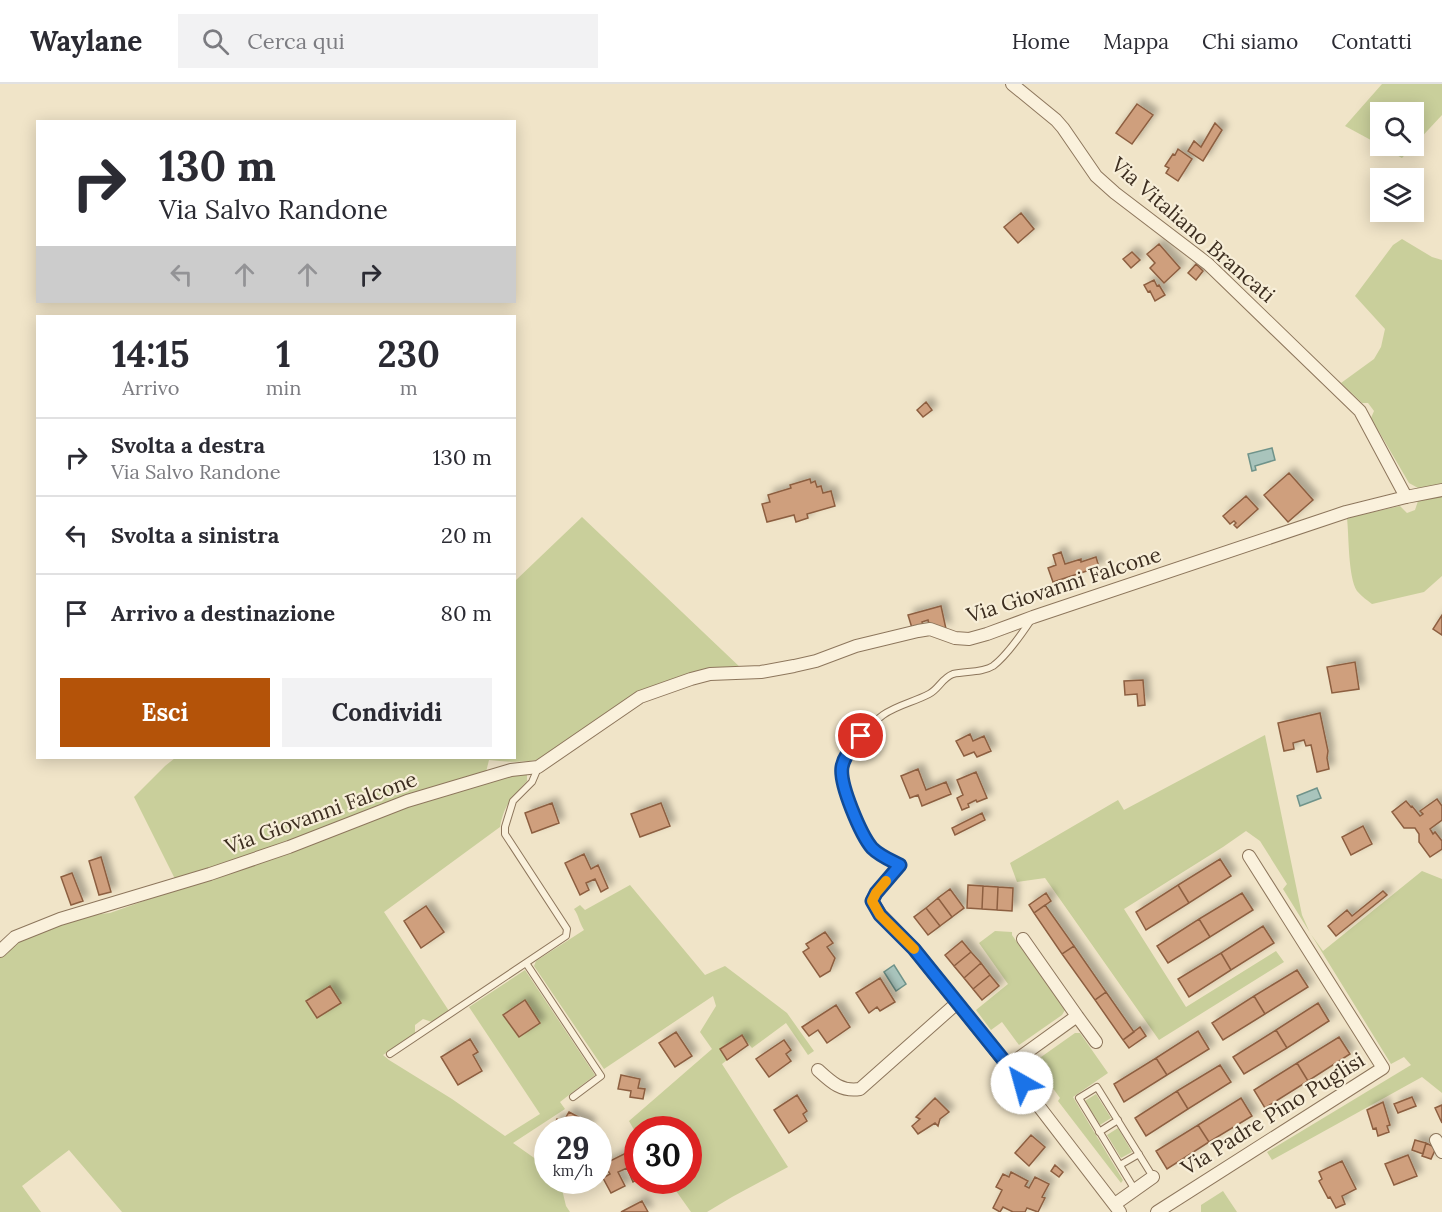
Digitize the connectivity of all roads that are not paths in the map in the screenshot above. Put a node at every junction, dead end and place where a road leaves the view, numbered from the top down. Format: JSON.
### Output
{"nodes":[{"id":1,"x":1012,"y":84,"type":"edge"},
{"id":2,"x":1442,"y":490,"type":"edge"},
{"id":3,"x":1406,"y":497,"type":"junction"},
{"id":4,"x":1033,"y":617,"type":"junction"},
{"id":5,"x":538,"y":767,"type":"junction"},
{"id":6,"x":1249,"y":856,"type":"dead end"},
{"id":7,"x":900,"y":865,"type":"joint"},
{"id":8,"x":1023,"y":939,"type":"dead end"},
{"id":9,"x":0,"y":951,"type":"edge"},
{"id":10,"x":526,"y":963,"type":"junction"},
{"id":11,"x":957,"y":1003,"type":"junction"},
{"id":12,"x":1077,"y":1016,"type":"junction"},
{"id":13,"x":1096,"y":1042,"type":"dead end"},
{"id":14,"x":390,"y":1054,"type":"dead end"},
{"id":15,"x":1008,"y":1066,"type":"junction"},
{"id":16,"x":818,"y":1070,"type":"dead end"},
{"id":17,"x":573,"y":1097,"type":"dead end"},
{"id":18,"x":1118,"y":1120,"type":"junction"},
{"id":19,"x":1100,"y":1132,"type":"junction"},
{"id":20,"x":1139,"y":1154,"type":"junction"},
{"id":21,"x":1120,"y":1165,"type":"junction"},
{"id":22,"x":1153,"y":1177,"type":"joint"},
{"id":23,"x":1135,"y":1190,"type":"junction"},
{"id":24,"x":1176,"y":1199,"type":"junction"},
{"id":25,"x":1118,"y":1208,"type":"edge"},
{"id":26,"x":1156,"y":1212,"type":"edge"},
{"id":27,"x":1171,"y":1212,"type":"edge"}],
"edges":[{"from":1,"to":3,"type":"street","name":"Via Vitaliano Brancati"},
{"from":2,"to":3,"type":"street","name":"Via Giovanni Falcone"},
{"from":3,"to":4,"type":"street","name":"Via Giovanni Falcone"},
{"from":4,"to":5,"type":"street","name":"Via Giovanni Falcone"},
{"from":4,"to":7,"type":"lane"},
{"from":5,"to":9,"type":"street","name":"Via Giovanni Falcone"},
{"from":5,"to":10,"type":"lane"},
{"from":6,"to":24,"type":"street","name":"Via Padre Pino Puglisi"},
{"from":7,"to":11,"type":"street"},
{"from":8,"to":12,"type":"street"},
{"from":10,"to":14,"type":"lane"},
{"from":10,"to":17,"type":"lane"},
{"from":11,"to":15,"type":"street"},
{"from":11,"to":16,"type":"street"},
{"from":12,"to":13,"type":"street"},
{"from":12,"to":15,"type":"street"},
{"from":15,"to":25,"type":"street"},
{"from":18,"to":19,"type":"lane"},
{"from":18,"to":19,"type":"lane"},
{"from":18,"to":20,"type":"lane"},
{"from":19,"to":21,"type":"lane"},
{"from":20,"to":21,"type":"lane"},
{"from":20,"to":22,"type":"lane"},
{"from":21,"to":23,"type":"lane"},
{"from":22,"to":23,"type":"street"},
{"from":23,"to":25,"type":"street"},
{"from":24,"to":26,"type":"street","name":"Via Padre Pino Puglisi"},
{"from":24,"to":27,"type":"street"}]}
